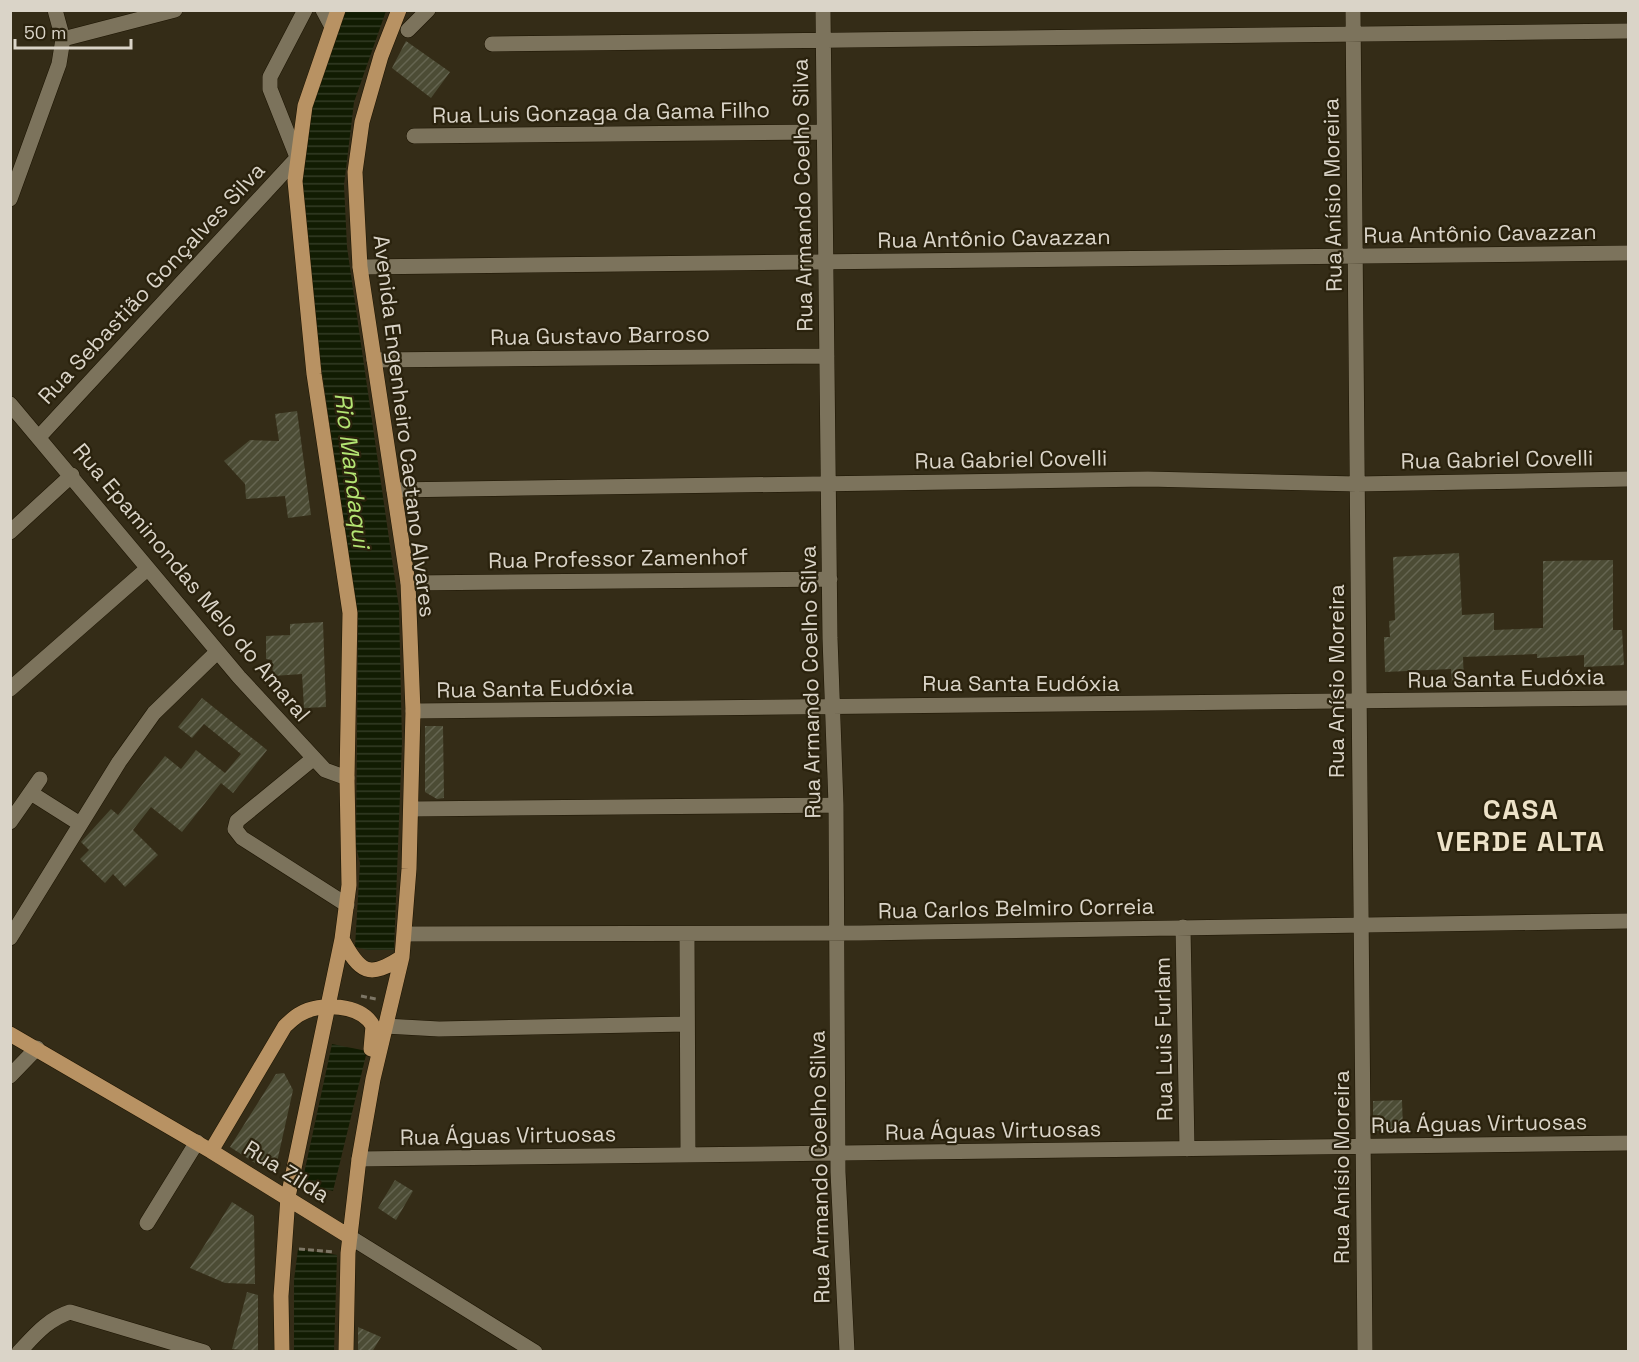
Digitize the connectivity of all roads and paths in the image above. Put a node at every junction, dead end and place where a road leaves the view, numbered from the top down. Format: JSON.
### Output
{"nodes":[{"id":1,"x":55,"y":10,"type":"edge"},
{"id":2,"x":175,"y":10,"type":"edge"},
{"id":3,"x":305,"y":10,"type":"edge"},
{"id":4,"x":323,"y":10,"type":"edge"},
{"id":5,"x":338,"y":10,"type":"edge"},
{"id":6,"x":399,"y":10,"type":"edge"},
{"id":7,"x":428,"y":10,"type":"edge"},
{"id":8,"x":823,"y":10,"type":"edge"},
{"id":9,"x":1353,"y":10,"type":"edge"},
{"id":10,"x":332,"y":27,"type":"junction"},
{"id":11,"x":408,"y":30,"type":"dead end"},
{"id":12,"x":1629,"y":31,"type":"edge"},
{"id":13,"x":1353,"y":35,"type":"junction"},
{"id":14,"x":63,"y":39,"type":"junction"},
{"id":15,"x":823,"y":40,"type":"junction"},
{"id":16,"x":492,"y":44,"type":"dead end"},
{"id":17,"x":824,"y":132,"type":"junction"},
{"id":18,"x":414,"y":136,"type":"dead end"},
{"id":19,"x":297,"y":158,"type":"junction"},
{"id":20,"x":10,"y":199,"type":"edge"},
{"id":21,"x":1629,"y":253,"type":"edge"},
{"id":22,"x":1355,"y":257,"type":"junction"},
{"id":23,"x":827,"y":262,"type":"junction"},
{"id":24,"x":360,"y":267,"type":"junction"},
{"id":25,"x":827,"y":356,"type":"junction"},
{"id":26,"x":374,"y":360,"type":"junction"},
{"id":27,"x":10,"y":404,"type":"edge"},
{"id":28,"x":39,"y":437,"type":"junction"},
{"id":29,"x":72,"y":475,"type":"junction"},
{"id":30,"x":1629,"y":479,"type":"edge"},
{"id":31,"x":829,"y":484,"type":"junction"},
{"id":32,"x":1357,"y":484,"type":"junction"},
{"id":33,"x":394,"y":490,"type":"junction"},
{"id":34,"x":10,"y":532,"type":"edge"},
{"id":35,"x":147,"y":569,"type":"junction"},
{"id":36,"x":830,"y":579,"type":"junction"},
{"id":37,"x":408,"y":583,"type":"junction"},
{"id":38,"x":217,"y":652,"type":"junction"},
{"id":39,"x":10,"y":689,"type":"edge"},
{"id":40,"x":1629,"y":698,"type":"edge"},
{"id":41,"x":1359,"y":703,"type":"junction"},
{"id":42,"x":833,"y":707,"type":"junction"},
{"id":43,"x":413,"y":711,"type":"junction"},
{"id":44,"x":314,"y":758,"type":"junction"},
{"id":45,"x":347,"y":778,"type":"junction"},
{"id":46,"x":40,"y":779,"type":"dead end"},
{"id":47,"x":31,"y":793,"type":"junction"},
{"id":48,"x":836,"y":805,"type":"junction"},
{"id":49,"x":412,"y":809,"type":"junction"},
{"id":50,"x":10,"y":822,"type":"edge"},
{"id":51,"x":80,"y":824,"type":"junction"},
{"id":52,"x":347,"y":905,"type":"junction"},
{"id":53,"x":1629,"y":921,"type":"edge"},
{"id":54,"x":1361,"y":924,"type":"junction"},
{"id":55,"x":1183,"y":927,"type":"junction"},
{"id":56,"x":836,"y":933,"type":"junction"},
{"id":57,"x":405,"y":934,"type":"junction"},
{"id":58,"x":687,"y":935,"type":"junction"},
{"id":59,"x":10,"y":938,"type":"edge"},
{"id":60,"x":342,"y":939,"type":"junction"},
{"id":61,"x":402,"y":957,"type":"junction"},
{"id":62,"x":327,"y":1008,"type":"junction"},
{"id":63,"x":687,"y":1024,"type":"junction"},
{"id":64,"x":385,"y":1026,"type":"junction"},
{"id":65,"x":10,"y":1034,"type":"edge"},
{"id":66,"x":37,"y":1048,"type":"junction"},
{"id":67,"x":10,"y":1076,"type":"edge"},
{"id":68,"x":373,"y":1079,"type":"junction"},
{"id":69,"x":197,"y":1142,"type":"junction"},
{"id":70,"x":1629,"y":1143,"type":"edge"},
{"id":71,"x":1363,"y":1147,"type":"junction"},
{"id":72,"x":1187,"y":1149,"type":"junction"},
{"id":73,"x":211,"y":1150,"type":"junction"},
{"id":74,"x":838,"y":1154,"type":"junction"},
{"id":75,"x":688,"y":1155,"type":"junction"},
{"id":76,"x":359,"y":1159,"type":"junction"},
{"id":77,"x":288,"y":1197,"type":"junction"},
{"id":78,"x":147,"y":1223,"type":"dead end"},
{"id":79,"x":350,"y":1237,"type":"junction"},
{"id":80,"x":284,"y":1248,"type":"junction"},
{"id":81,"x":348,"y":1253,"type":"junction"},
{"id":82,"x":19,"y":1352,"type":"edge"},
{"id":83,"x":204,"y":1352,"type":"edge"},
{"id":84,"x":282,"y":1352,"type":"edge"},
{"id":85,"x":346,"y":1352,"type":"edge"},
{"id":86,"x":535,"y":1352,"type":"edge"},
{"id":87,"x":847,"y":1352,"type":"edge"},
{"id":88,"x":1365,"y":1352,"type":"edge"}],
"edges":[{"from":1,"to":14,"type":"street"},
{"from":2,"to":14,"type":"street"},
{"from":3,"to":19,"type":"street"},
{"from":4,"to":10,"type":"street"},
{"from":5,"to":10,"type":"main road"},
{"from":6,"to":24,"type":"main road","name":"Avenida Engenheiro Caetano Alvares"},
{"from":7,"to":11,"type":"street"},
{"from":8,"to":15,"type":"street","name":"Rua Armando Coelho Silva"},
{"from":9,"to":13,"type":"street","name":"Rua Anísio Moreira"},
{"from":10,"to":19,"type":"main road"},
{"from":12,"to":13,"type":"street"},
{"from":13,"to":15,"type":"street"},
{"from":13,"to":22,"type":"street","name":"Rua Anísio Moreira"},
{"from":14,"to":20,"type":"street"},
{"from":15,"to":16,"type":"street"},
{"from":15,"to":17,"type":"street","name":"Rua Armando Coelho Silva"},
{"from":17,"to":18,"type":"street","name":"Rua Luis Gonzaga da Gama Filho"},
{"from":17,"to":23,"type":"street","name":"Rua Armando Coelho Silva"},
{"from":19,"to":28,"type":"street","name":"Rua Sebastião Gonçalves Silva"},
{"from":19,"to":45,"type":"main road"},
{"from":21,"to":22,"type":"street","name":"Rua Antônio Cavazzan"},
{"from":22,"to":23,"type":"street","name":"Rua Antônio Cavazzan"},
{"from":22,"to":32,"type":"street","name":"Rua Anísio Moreira"},
{"from":23,"to":24,"type":"street","name":"Rua Antônio Cavazzan"},
{"from":23,"to":25,"type":"street","name":"Rua Armando Coelho Silva"},
{"from":24,"to":26,"type":"main road","name":"Avenida Engenheiro Caetano Alvares"},
{"from":25,"to":26,"type":"street","name":"Rua Gustavo Barroso"},
{"from":25,"to":31,"type":"street","name":"Rua Armando Coelho Silva"},
{"from":26,"to":33,"type":"main road","name":"Avenida Engenheiro Caetano Alvares"},
{"from":27,"to":28,"type":"street","name":"Rua Epaminondas Melo do Amaral"},
{"from":28,"to":29,"type":"street","name":"Rua Epaminondas Melo do Amaral"},
{"from":29,"to":34,"type":"street"},
{"from":29,"to":35,"type":"street","name":"Rua Epaminondas Melo do Amaral"},
{"from":30,"to":32,"type":"street","name":"Rua Gabriel Covelli"},
{"from":31,"to":32,"type":"street","name":"Rua Gabriel Covelli"},
{"from":31,"to":33,"type":"street","name":"Rua Gabriel Covelli"},
{"from":31,"to":36,"type":"street","name":"Rua Armando Coelho Silva"},
{"from":32,"to":41,"type":"street","name":"Rua Anísio Moreira"},
{"from":33,"to":37,"type":"main road","name":"Avenida Engenheiro Caetano Alvares"},
{"from":35,"to":38,"type":"street","name":"Rua Epaminondas Melo do Amaral"},
{"from":35,"to":39,"type":"street"},
{"from":36,"to":37,"type":"street","name":"Rua Professor Zamenhof"},
{"from":36,"to":42,"type":"street","name":"Rua Armando Coelho Silva"},
{"from":37,"to":43,"type":"main road","name":"Avenida Engenheiro Caetano Alvares"},
{"from":38,"to":44,"type":"street","name":"Rua Epaminondas Melo do Amaral"},
{"from":38,"to":51,"type":"street"},
{"from":40,"to":41,"type":"street","name":"Rua Santa Eudóxia"},
{"from":41,"to":42,"type":"street","name":"Rua Santa Eudóxia"},
{"from":41,"to":54,"type":"street","name":"Rua Anísio Moreira"},
{"from":42,"to":43,"type":"street","name":"Rua Santa Eudóxia"},
{"from":42,"to":48,"type":"street","name":"Rua Armando Coelho Silva"},
{"from":43,"to":49,"type":"main road","name":"Avenida Engenheiro Caetano Alvares"},
{"from":44,"to":45,"type":"street","name":"Rua Epaminondas Melo do Amaral"},
{"from":44,"to":52,"type":"street"},
{"from":45,"to":52,"type":"main road"},
{"from":46,"to":47,"type":"street"},
{"from":47,"to":50,"type":"street"},
{"from":47,"to":51,"type":"street"},
{"from":48,"to":49,"type":"street"},
{"from":48,"to":56,"type":"street","name":"Rua Armando Coelho Silva"},
{"from":49,"to":57,"type":"main road","name":"Avenida Engenheiro Caetano Alvares"},
{"from":51,"to":59,"type":"street"},
{"from":52,"to":60,"type":"main road"},
{"from":53,"to":54,"type":"street","name":"Rua Carlos Belmiro Correia"},
{"from":54,"to":55,"type":"street","name":"Rua Carlos Belmiro Correia"},
{"from":54,"to":71,"type":"street","name":"Rua Anísio Moreira"},
{"from":55,"to":56,"type":"street","name":"Rua Carlos Belmiro Correia"},
{"from":55,"to":72,"type":"street","name":"Rua Luis Furlam"},
{"from":56,"to":58,"type":"street","name":"Rua Carlos Belmiro Correia"},
{"from":56,"to":74,"type":"street","name":"Rua Armando Coelho Silva"},
{"from":57,"to":58,"type":"street","name":"Rua Carlos Belmiro Correia"},
{"from":57,"to":61,"type":"main road","name":"Avenida Engenheiro Caetano Alvares"},
{"from":58,"to":63,"type":"street"},
{"from":60,"to":61,"type":"main road"},
{"from":60,"to":62,"type":"main road"},
{"from":61,"to":64,"type":"main road","name":"Avenida Engenheiro Caetano Alvares"},
{"from":62,"to":68,"type":"main road"},
{"from":62,"to":73,"type":"main road"},
{"from":62,"to":77,"type":"main road"},
{"from":63,"to":64,"type":"street"},
{"from":63,"to":75,"type":"street"},
{"from":64,"to":68,"type":"main road","name":"Avenida Engenheiro Caetano Alvares"},
{"from":65,"to":66,"type":"main road","name":"Rua Zilda"},
{"from":66,"to":67,"type":"street"},
{"from":66,"to":69,"type":"main road","name":"Rua Zilda"},
{"from":68,"to":76,"type":"main road","name":"Avenida Engenheiro Caetano Alvares"},
{"from":69,"to":73,"type":"main road","name":"Rua Zilda"},
{"from":69,"to":78,"type":"street"},
{"from":70,"to":71,"type":"street","name":"Rua Águas Virtuosas"},
{"from":71,"to":72,"type":"street","name":"Rua Águas Virtuosas"},
{"from":71,"to":88,"type":"street","name":"Rua Anísio Moreira"},
{"from":72,"to":74,"type":"street","name":"Rua Águas Virtuosas"},
{"from":73,"to":77,"type":"main road","name":"Rua Zilda"},
{"from":74,"to":75,"type":"street","name":"Rua Águas Virtuosas"},
{"from":74,"to":87,"type":"street","name":"Rua Armando Coelho Silva"},
{"from":75,"to":76,"type":"street","name":"Rua Águas Virtuosas"},
{"from":76,"to":79,"type":"main road","name":"Avenida Engenheiro Caetano Alvares"},
{"from":77,"to":79,"type":"main road","name":"Rua Zilda"},
{"from":77,"to":80,"type":"main road"},
{"from":79,"to":81,"type":"main road","name":"Avenida Engenheiro Caetano Alvares"},
{"from":79,"to":86,"type":"street","name":"Rua Zilda"},
{"from":80,"to":81,"type":"path"},
{"from":80,"to":84,"type":"main road"},
{"from":81,"to":85,"type":"main road","name":"Avenida Engenheiro Caetano Alvares"},
{"from":82,"to":83,"type":"street"}]}
